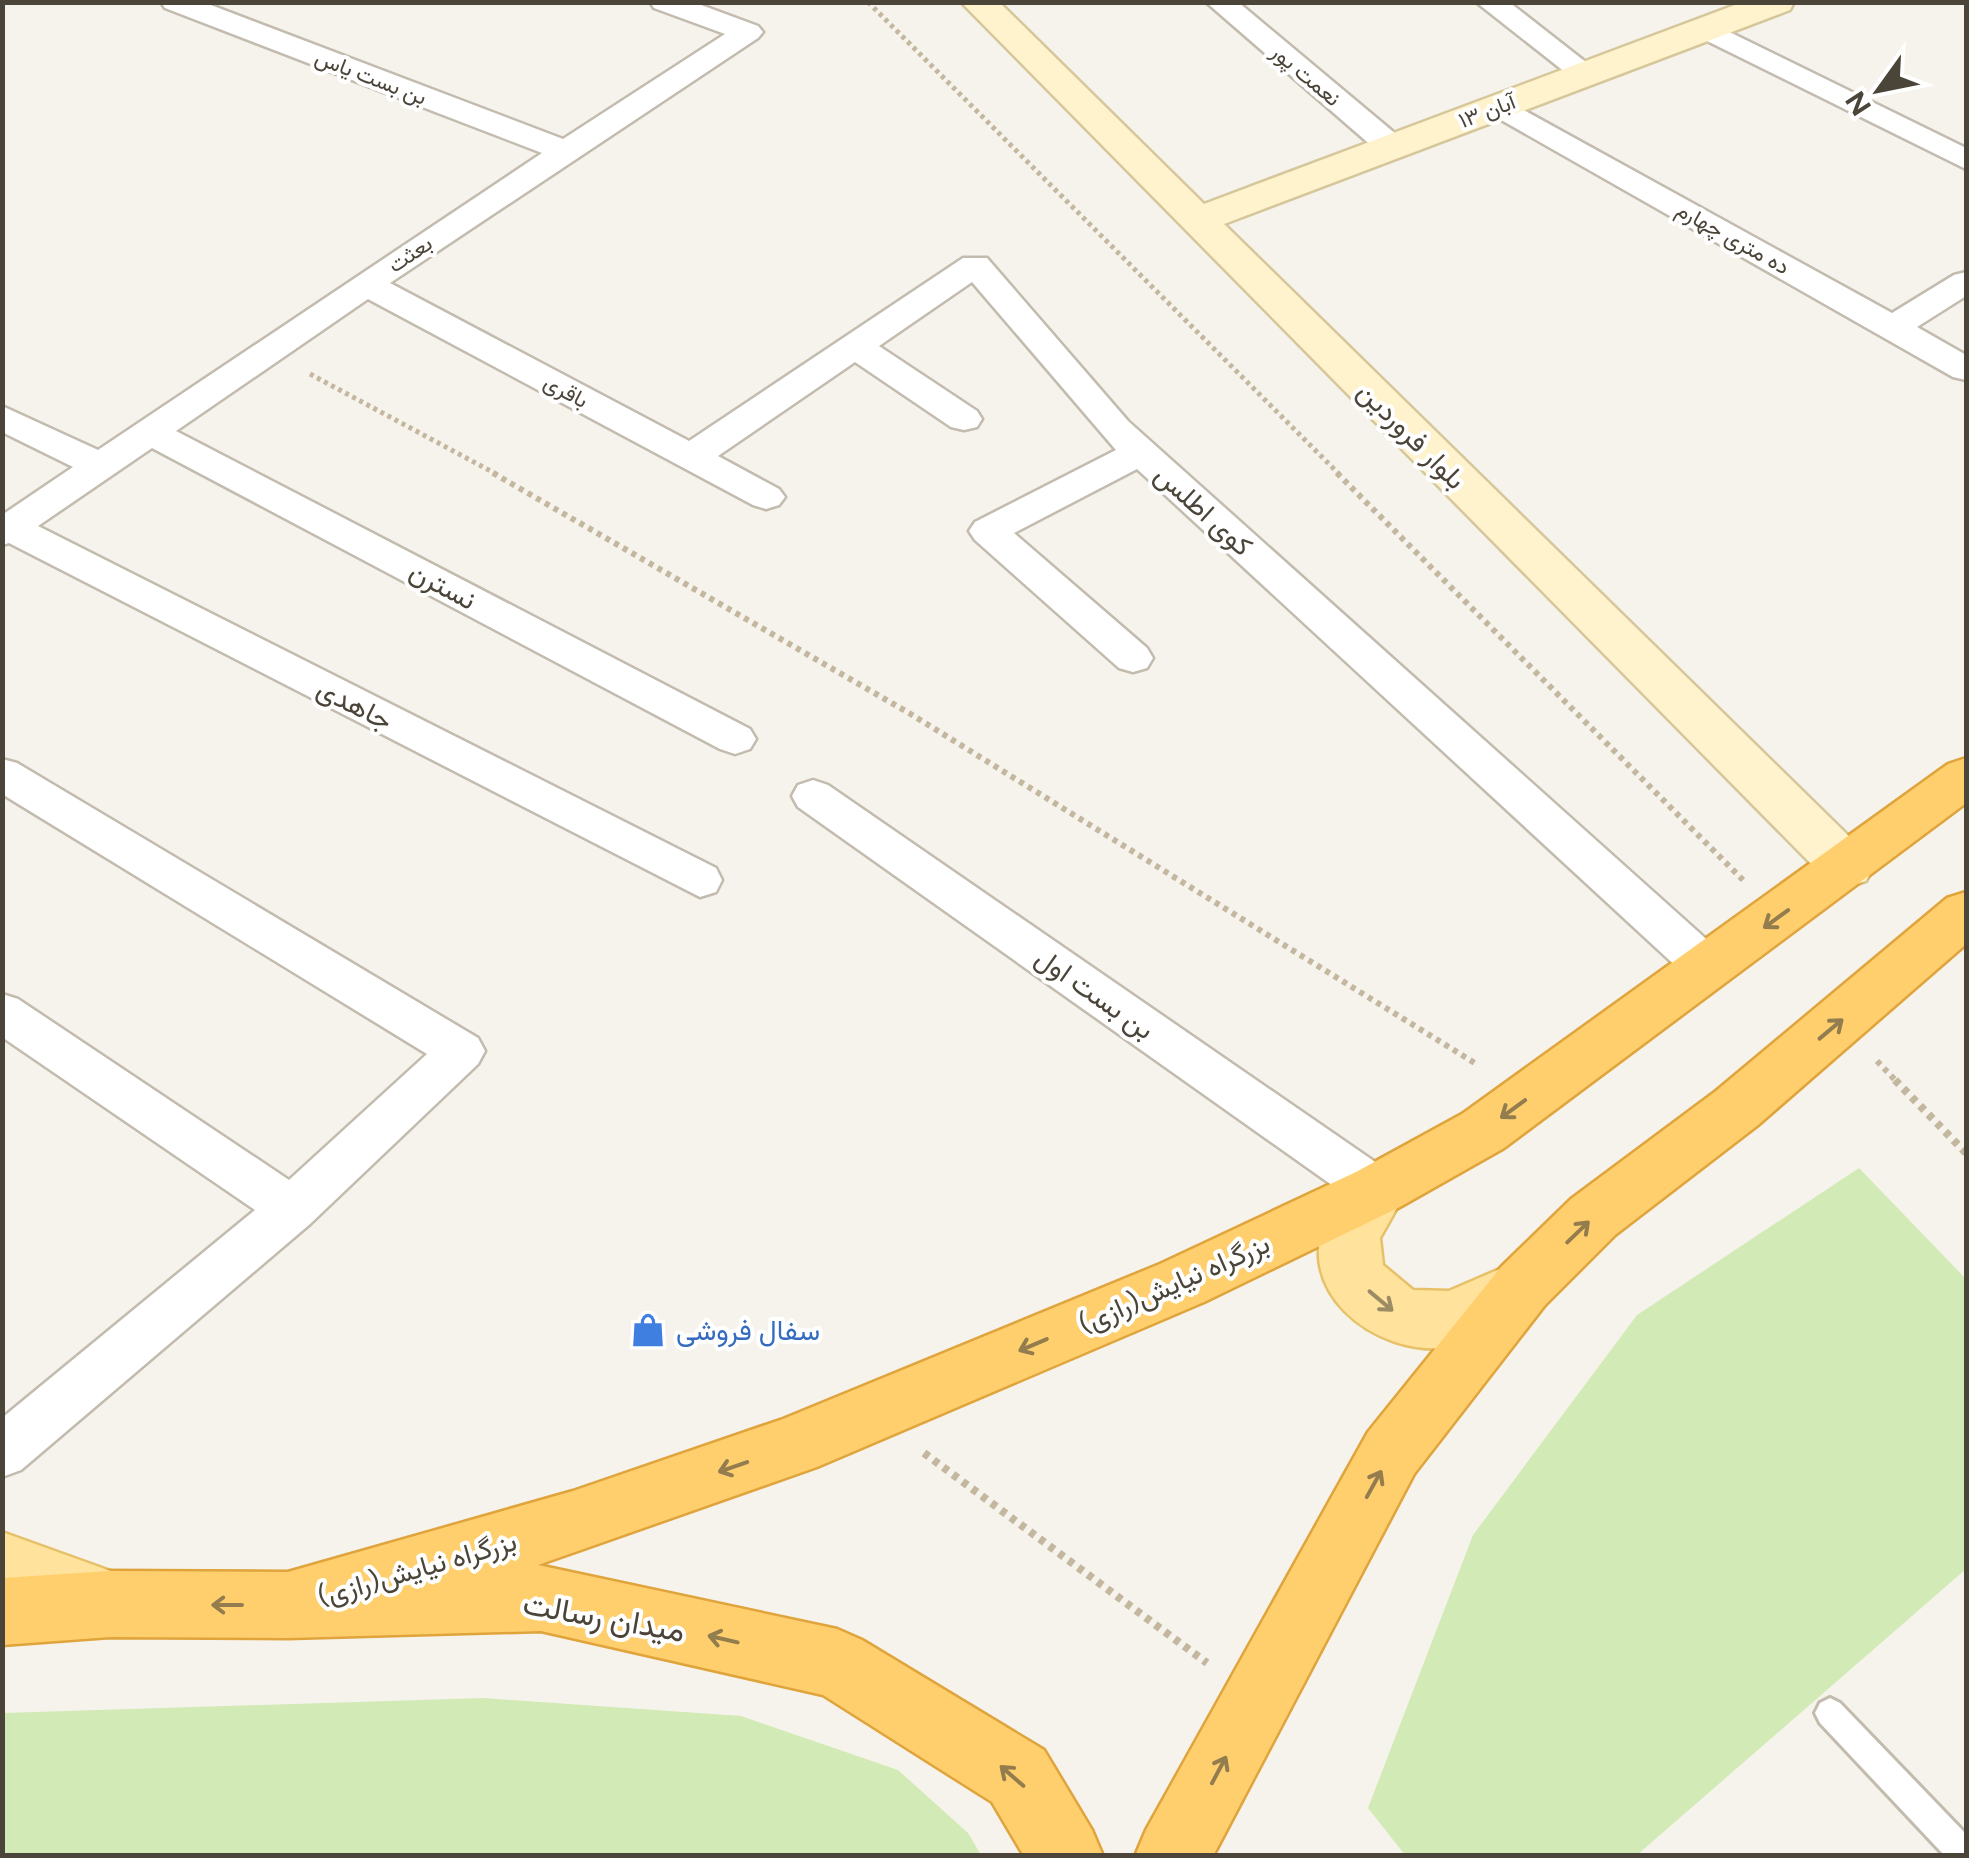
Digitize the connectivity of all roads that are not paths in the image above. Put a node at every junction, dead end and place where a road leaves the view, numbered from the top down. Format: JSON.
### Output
{"nodes":[{"id":1,"x":175,"y":2,"type":"edge"},
{"id":2,"x":664,"y":2,"type":"edge"},
{"id":3,"x":978,"y":2,"type":"edge"},
{"id":4,"x":1220,"y":2,"type":"edge"},
{"id":5,"x":1490,"y":2,"type":"edge"},
{"id":6,"x":1777,"y":2,"type":"edge"},
{"id":7,"x":1705,"y":30,"type":"junction"},
{"id":8,"x":1586,"y":74,"type":"junction"},
{"id":9,"x":1500,"y":106,"type":"junction"},
{"id":10,"x":1392,"y":147,"type":"junction"},
{"id":11,"x":566,"y":151,"type":"junction"},
{"id":12,"x":1966,"y":160,"type":"edge"},
{"id":13,"x":1197,"y":220,"type":"junction"},
{"id":14,"x":1966,"y":282,"type":"edge"},
{"id":15,"x":366,"y":284,"type":"junction"},
{"id":16,"x":1892,"y":327,"type":"junction"},
{"id":17,"x":855,"y":346,"type":"junction"},
{"id":18,"x":1966,"y":369,"type":"edge"},
{"id":19,"x":2,"y":417,"type":"edge"},
{"id":20,"x":964,"y":419,"type":"dead end"},
{"id":21,"x":150,"y":432,"type":"junction"},
{"id":22,"x":1140,"y":452,"type":"junction"},
{"id":23,"x":691,"y":457,"type":"junction"},
{"id":24,"x":101,"y":466,"type":"junction"},
{"id":25,"x":766,"y":497,"type":"dead end"},
{"id":26,"x":6,"y":530,"type":"edge"},
{"id":27,"x":1133,"y":658,"type":"dead end"},
{"id":28,"x":736,"y":739,"type":"dead end"},
{"id":29,"x":2,"y":774,"type":"edge"},
{"id":30,"x":1966,"y":777,"type":"edge"},
{"id":31,"x":814,"y":796,"type":"dead end"},
{"id":32,"x":1846,"y":867,"type":"junction"},
{"id":33,"x":700,"y":880,"type":"dead end"},
{"id":34,"x":1964,"y":920,"type":"edge"},
{"id":35,"x":1708,"y":968,"type":"junction"},
{"id":36,"x":2,"y":1012,"type":"edge"},
{"id":37,"x":1377,"y":1190,"type":"junction"},
{"id":38,"x":292,"y":1208,"type":"junction"},
{"id":39,"x":1523,"y":1286,"type":"junction"},
{"id":40,"x":2,"y":1452,"type":"edge"},
{"id":41,"x":2,"y":1564,"type":"edge"},
{"id":42,"x":110,"y":1604,"type":"junction"},
{"id":43,"x":288,"y":1605,"type":"junction"},
{"id":44,"x":2,"y":1612,"type":"edge"},
{"id":45,"x":1830,"y":1712,"type":"dead end"},
{"id":46,"x":1966,"y":1855,"type":"edge"},
{"id":47,"x":1066,"y":1856,"type":"edge"},
{"id":48,"x":1172,"y":1856,"type":"edge"}],
"edges":[{"from":1,"to":11,"type":"street","name":"بن بست یاس"},
{"from":2,"to":11,"type":"street","name":"بعثت"},
{"from":3,"to":13,"type":"main road","name":"بلوار فروردین"},
{"from":4,"to":10,"type":"street","name":"نعمت پور"},
{"from":5,"to":8,"type":"street"},
{"from":6,"to":7,"type":"main road","name":"۱۳ آبان"},
{"from":7,"to":8,"type":"main road","name":"۱۳ آبان"},
{"from":7,"to":12,"type":"street"},
{"from":8,"to":9,"type":"main road","name":"۱۳ آبان"},
{"from":9,"to":10,"type":"main road","name":"۱۳ آبان"},
{"from":9,"to":16,"type":"street","name":"ده متری چهارم"},
{"from":10,"to":13,"type":"main road","name":"۱۳ آبان"},
{"from":11,"to":15,"type":"street","name":"بعثت"},
{"from":13,"to":32,"type":"main road","name":"بلوار فروردین"},
{"from":14,"to":16,"type":"street"},
{"from":15,"to":21,"type":"street","name":"بعثت"},
{"from":15,"to":23,"type":"street","name":"باقری"},
{"from":16,"to":18,"type":"street","name":"ده متری چهارم"},
{"from":17,"to":20,"type":"street"},
{"from":17,"to":22,"type":"street","name":"کوی اطلس"},
{"from":17,"to":23,"type":"street","name":"کوی اطلس"},
{"from":19,"to":24,"type":"street"},
{"from":21,"to":24,"type":"street","name":"بعثت"},
{"from":21,"to":28,"type":"street","name":"نسترن"},
{"from":22,"to":27,"type":"street"},
{"from":22,"to":35,"type":"street","name":"کوی اطلس"},
{"from":23,"to":25,"type":"street","name":"باقری"},
{"from":24,"to":26,"type":"street","name":"بعثت"},
{"from":26,"to":33,"type":"street","name":"جاهدی"},
{"from":29,"to":38,"type":"street"},
{"from":30,"to":32,"type":"highway","name":"بزرگراه نیایش(رازی)"},
{"from":31,"to":37,"type":"street","name":"بن بست اول"},
{"from":32,"to":35,"type":"highway","name":"بزرگراه نیایش(رازی)","one_way":true},
{"from":39,"to":34,"type":"highway","one_way":true},
{"from":35,"to":37,"type":"highway","name":"بزرگراه نیایش(رازی)","one_way":true},
{"from":36,"to":38,"type":"street"},
{"from":37,"to":39,"type":"main road","one_way":true},
{"from":37,"to":43,"type":"highway","name":"بزرگراه نیایش(رازی)","one_way":true},
{"from":38,"to":40,"type":"street"},
{"from":48,"to":39,"type":"highway","one_way":true},
{"from":41,"to":42,"type":"main road"},
{"from":43,"to":42,"type":"highway","name":"میدان رسالت","one_way":true},
{"from":42,"to":44,"type":"highway","name":"میدان رسالت"},
{"from":47,"to":43,"type":"highway","name":"میدان رسالت","one_way":true},
{"from":45,"to":46,"type":"lane"}]}
